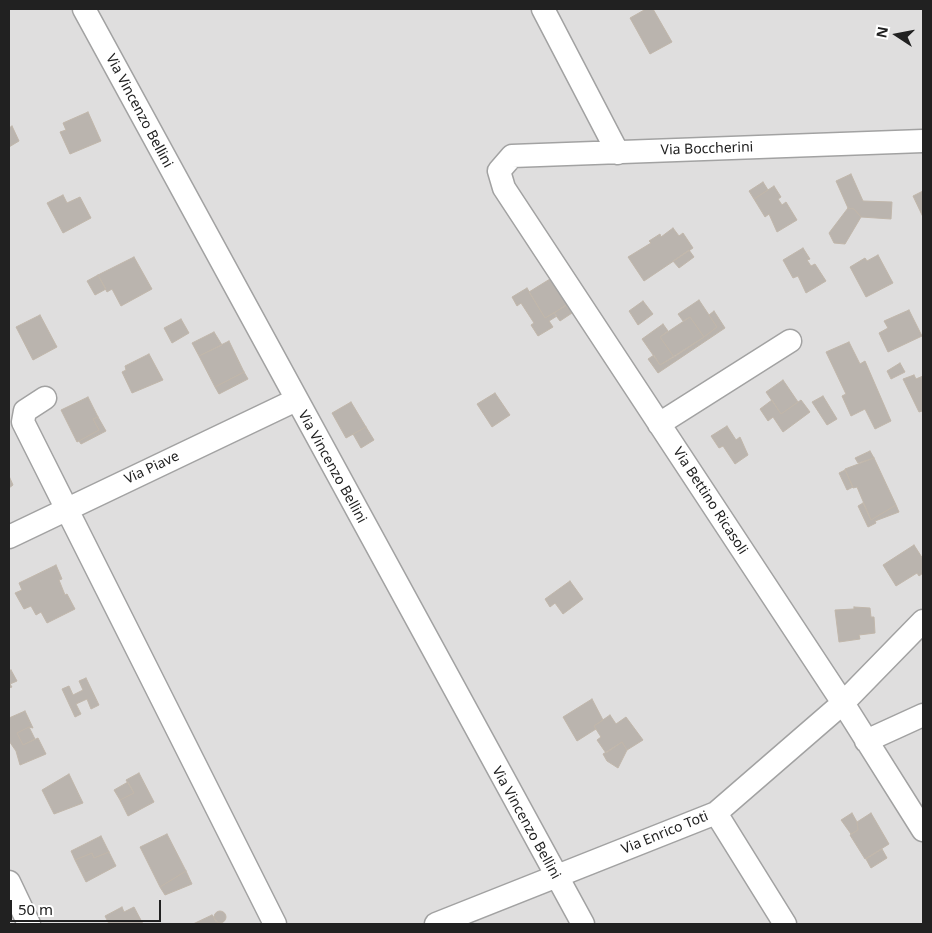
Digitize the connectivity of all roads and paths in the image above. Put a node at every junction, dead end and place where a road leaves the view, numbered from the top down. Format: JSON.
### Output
{"nodes":[{"id":1,"x":84,"y":9,"type":"edge"},
{"id":2,"x":543,"y":9,"type":"edge"},
{"id":3,"x":923,"y":141,"type":"edge"},
{"id":4,"x":618,"y":153,"type":"junction"},
{"id":5,"x":499,"y":171,"type":"joint"},
{"id":6,"x":790,"y":341,"type":"dead end"},
{"id":7,"x":46,"y":398,"type":"dead end"},
{"id":8,"x":296,"y":400,"type":"junction"},
{"id":9,"x":658,"y":424,"type":"junction"},
{"id":10,"x":66,"y":510,"type":"junction"},
{"id":11,"x":9,"y":537,"type":"edge"},
{"id":12,"x":923,"y":621,"type":"edge"},
{"id":13,"x":842,"y":703,"type":"junction"},
{"id":14,"x":923,"y":715,"type":"edge"},
{"id":15,"x":866,"y":741,"type":"junction"},
{"id":16,"x":716,"y":813,"type":"junction"},
{"id":17,"x":923,"y":830,"type":"edge"},
{"id":18,"x":556,"y":876,"type":"junction"},
{"id":19,"x":9,"y":882,"type":"edge"},
{"id":20,"x":29,"y":924,"type":"edge"},
{"id":21,"x":275,"y":924,"type":"edge"},
{"id":22,"x":436,"y":924,"type":"edge"},
{"id":23,"x":583,"y":924,"type":"edge"},
{"id":24,"x":786,"y":924,"type":"edge"}],
"edges":[{"from":1,"to":8,"type":"street","name":"Via Vincenzo Bellini"},
{"from":2,"to":4,"type":"street"},
{"from":3,"to":4,"type":"street","name":"Via Boccherini"},
{"from":4,"to":5,"type":"street","name":"Via Boccherini"},
{"from":5,"to":9,"type":"street","name":"Via Bettino Ricasoli"},
{"from":6,"to":9,"type":"street"},
{"from":7,"to":10,"type":"street"},
{"from":8,"to":10,"type":"street","name":"Via Piave"},
{"from":8,"to":18,"type":"street","name":"Via Vincenzo Bellini"},
{"from":9,"to":13,"type":"street","name":"Via Bettino Ricasoli"},
{"from":10,"to":11,"type":"street","name":"Via Piave"},
{"from":10,"to":21,"type":"street"},
{"from":12,"to":13,"type":"street","name":"Via Enrico Toti"},
{"from":13,"to":15,"type":"street","name":"Via Bettino Ricasoli"},
{"from":13,"to":16,"type":"street","name":"Via Enrico Toti"},
{"from":14,"to":15,"type":"street"},
{"from":15,"to":17,"type":"street","name":"Via Bettino Ricasoli"},
{"from":16,"to":18,"type":"street","name":"Via Enrico Toti"},
{"from":16,"to":24,"type":"street"},
{"from":18,"to":22,"type":"street","name":"Via Enrico Toti"},
{"from":18,"to":23,"type":"street","name":"Via Vincenzo Bellini"},
{"from":19,"to":20,"type":"street"}]}
